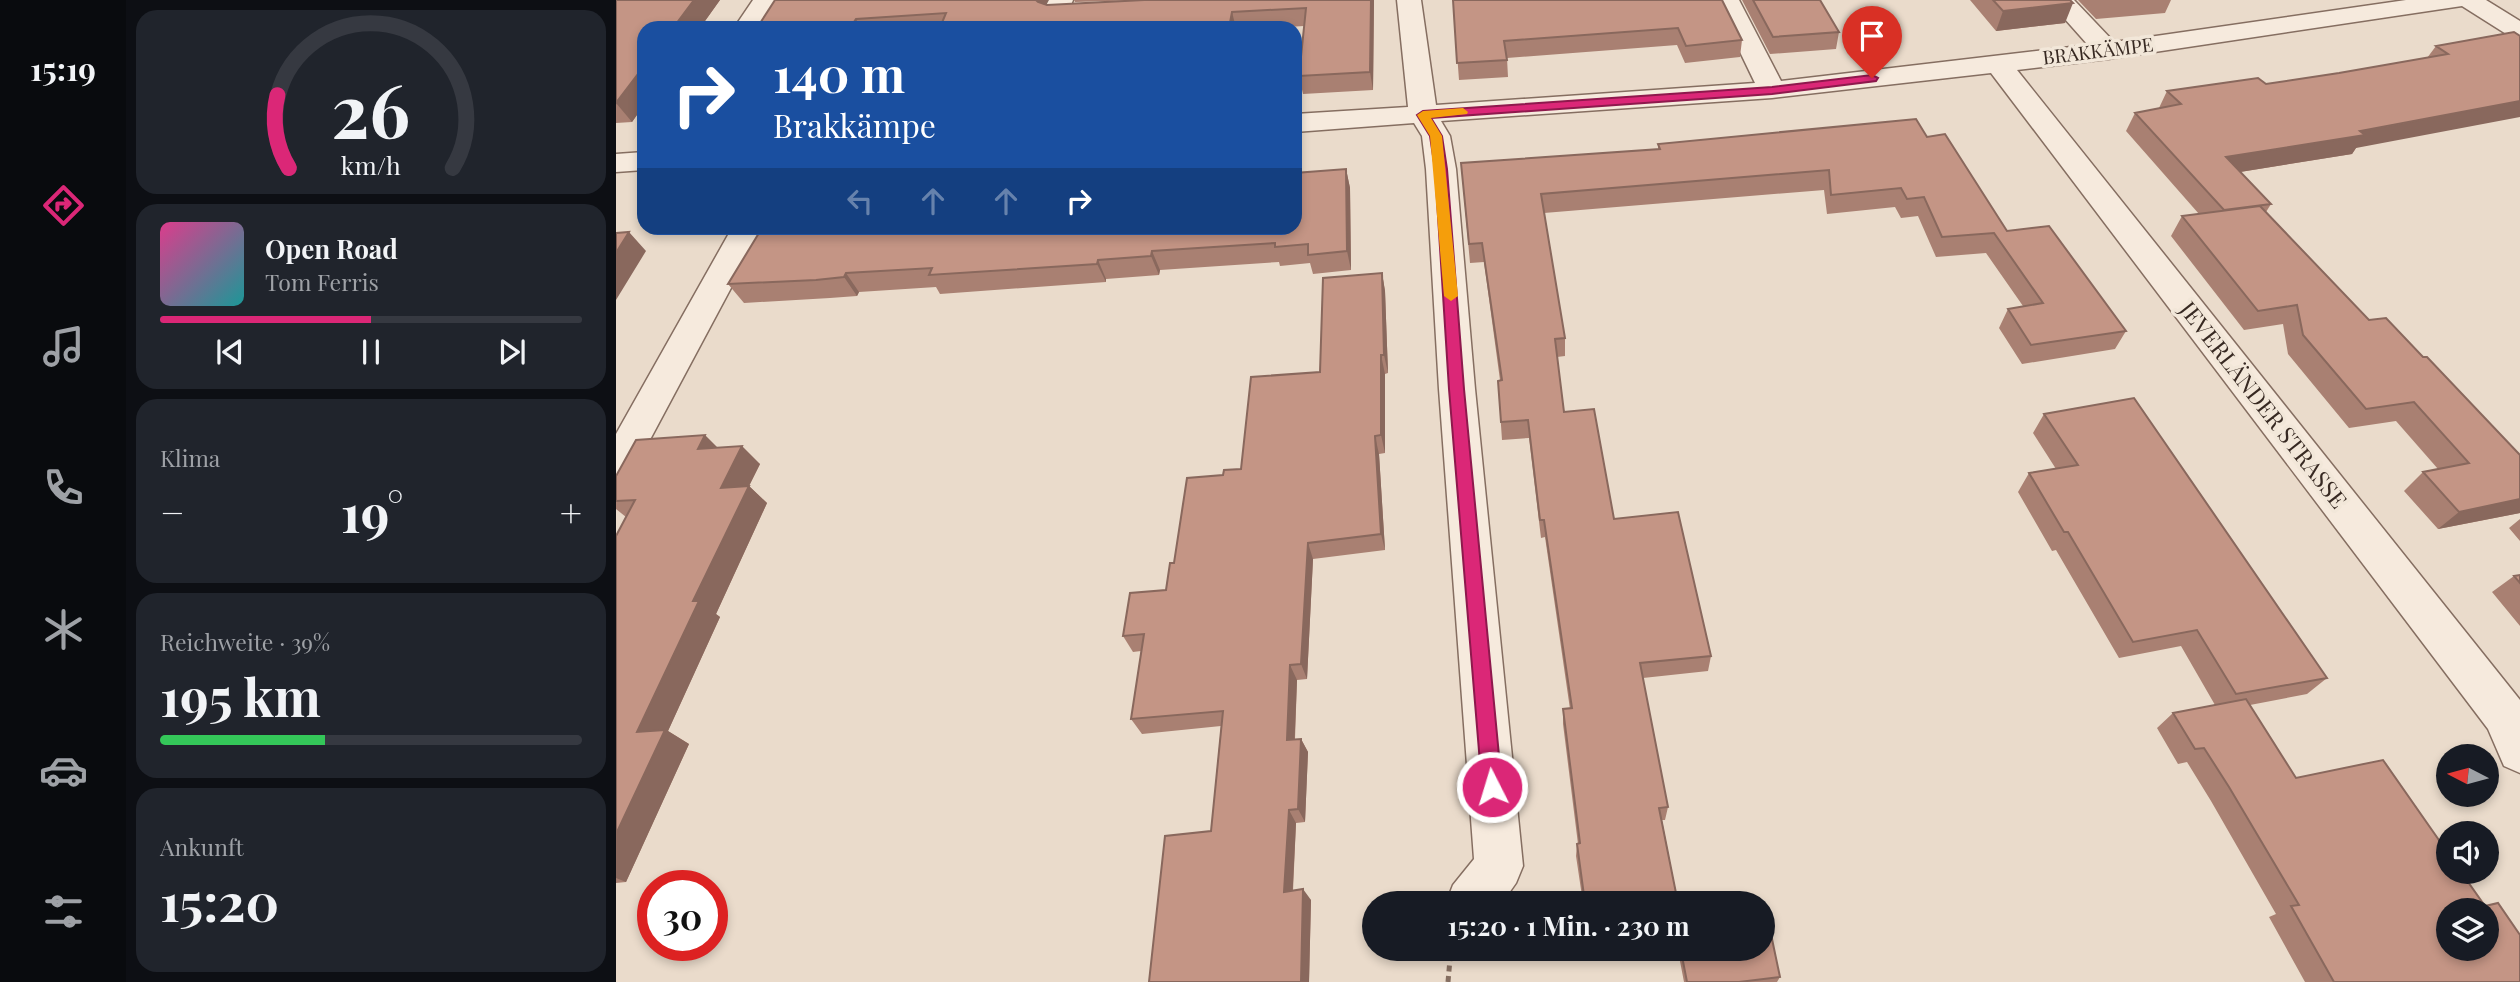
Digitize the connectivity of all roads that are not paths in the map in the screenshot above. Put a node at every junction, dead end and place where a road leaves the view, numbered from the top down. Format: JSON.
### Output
{"nodes":[{"id":1,"x":765,"y":0,"type":"edge"},
{"id":2,"x":1060,"y":0,"type":"edge"},
{"id":3,"x":1150,"y":0,"type":"edge"},
{"id":4,"x":1409,"y":0,"type":"edge"},
{"id":5,"x":1727,"y":0,"type":"edge"},
{"id":6,"x":2060,"y":0,"type":"edge"},
{"id":7,"x":2458,"y":0,"type":"edge"},
{"id":8,"x":2469,"y":0,"type":"edge"},
{"id":9,"x":2419,"y":3,"type":"edge"},
{"id":10,"x":1102,"y":20,"type":"edge"},
{"id":11,"x":752,"y":21,"type":"edge"},
{"id":12,"x":2520,"y":32,"type":"edge"},
{"id":13,"x":2108,"y":51,"type":"junction"},
{"id":14,"x":1998,"y":64,"type":"junction"},
{"id":15,"x":1772,"y":90,"type":"junction"},
{"id":16,"x":1423,"y":115,"type":"junction"},
{"id":17,"x":1302,"y":123,"type":"edge"},
{"id":18,"x":637,"y":162,"type":"edge"},
{"id":19,"x":616,"y":163,"type":"edge"},
{"id":20,"x":743,"y":235,"type":"edge"},
{"id":21,"x":616,"y":468,"type":"edge"},
{"id":22,"x":2520,"y":751,"type":"edge"},
{"id":23,"x":1480,"y":891,"type":"edge"}],
"edges":[{"from":1,"to":11,"type":"street"},
{"from":2,"to":10,"type":"street"},
{"from":3,"to":10,"type":"street"},
{"from":4,"to":16,"type":"street"},
{"from":5,"to":15,"type":"street"},
{"from":6,"to":13,"type":"street"},
{"from":7,"to":9,"type":"street","name":"BRAKKÄMPE"},
{"from":8,"to":12,"type":"street"},
{"from":9,"to":13,"type":"street","name":"BRAKKÄMPE"},
{"from":13,"to":14,"type":"street","name":"BRAKKÄMPE"},
{"from":14,"to":15,"type":"street","name":"BRAKKÄMPE"},
{"from":14,"to":22,"type":"street","name":"JEVERLÄNDER STRASSE"},
{"from":15,"to":16,"type":"street","name":"BRAKKÄMPE"},
{"from":16,"to":17,"type":"street","name":"BRAKKÄMPE"},
{"from":16,"to":23,"type":"street"},
{"from":18,"to":19,"type":"street"},
{"from":20,"to":21,"type":"street"}]}
